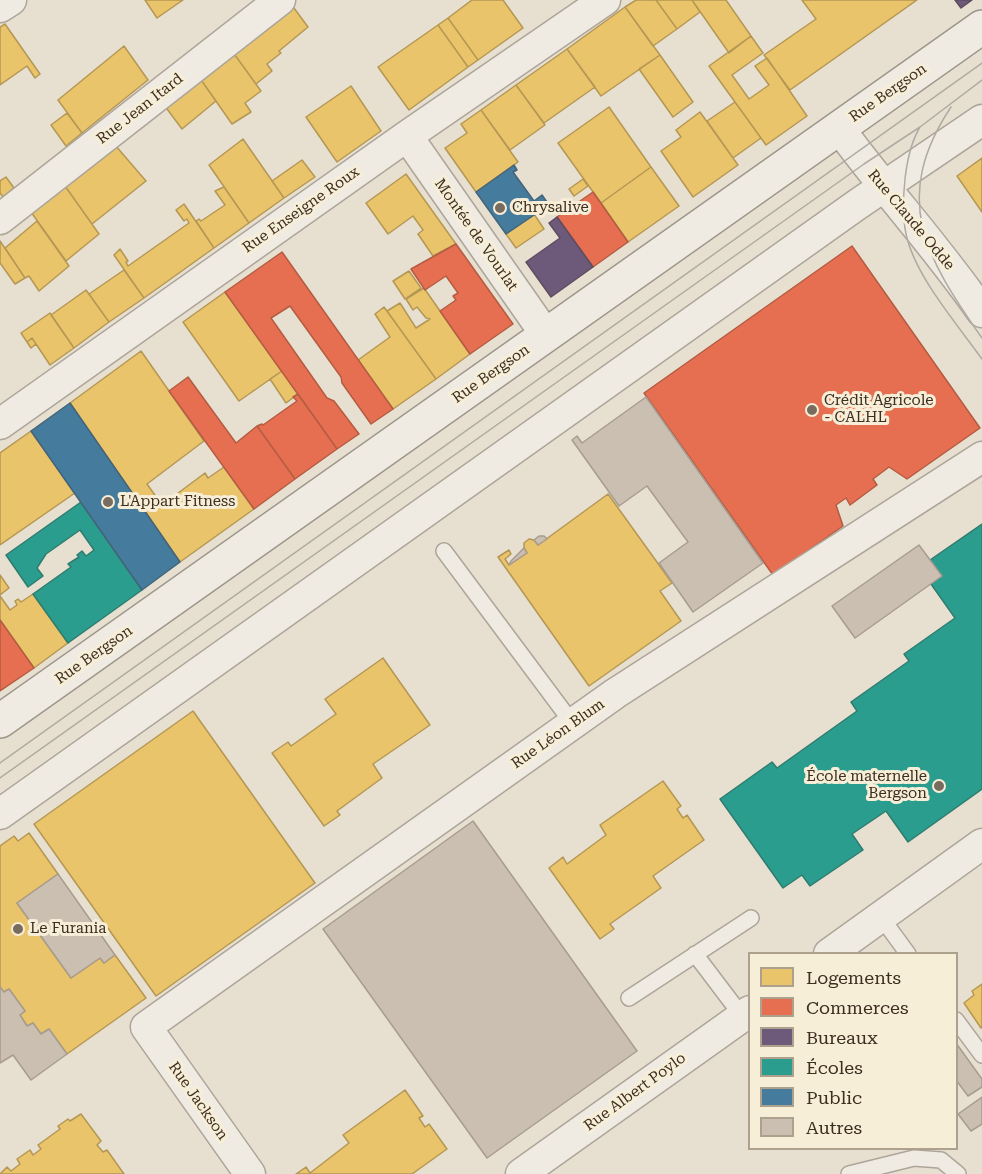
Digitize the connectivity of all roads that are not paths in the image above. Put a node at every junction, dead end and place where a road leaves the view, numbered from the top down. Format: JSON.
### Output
{"nodes":[{"id":1,"x":11,"y":0,"type":"edge"},
{"id":2,"x":280,"y":0,"type":"edge"},
{"id":3,"x":605,"y":0,"type":"edge"},
{"id":4,"x":0,"y":8,"type":"edge"},
{"id":5,"x":982,"y":27,"type":"edge"},
{"id":6,"x":982,"y":120,"type":"edge"},
{"id":7,"x":839,"y":128,"type":"junction"},
{"id":8,"x":407,"y":136,"type":"junction"},
{"id":9,"x":883,"y":187,"type":"junction"},
{"id":10,"x":0,"y":219,"type":"edge"},
{"id":11,"x":982,"y":312,"type":"edge"},
{"id":12,"x":546,"y":335,"type":"junction"},
{"id":13,"x":0,"y":424,"type":"edge"},
{"id":14,"x":982,"y":458,"type":"edge"},
{"id":15,"x":444,"y":551,"type":"dead end"},
{"id":16,"x":0,"y":721,"type":"edge"},
{"id":17,"x":573,"y":724,"type":"junction"},
{"id":18,"x":0,"y":814,"type":"edge"},
{"id":19,"x":982,"y":844,"type":"edge"},
{"id":20,"x":881,"y":916,"type":"junction"},
{"id":21,"x":751,"y":918,"type":"dead end"},
{"id":22,"x":834,"y":952,"type":"edge"},
{"id":23,"x":907,"y":952,"type":"edge"},
{"id":24,"x":695,"y":954,"type":"junction"},
{"id":25,"x":629,"y":998,"type":"dead end"},
{"id":26,"x":746,"y":1013,"type":"edge"},
{"id":27,"x":958,"y":1021,"type":"edge"},
{"id":28,"x":146,"y":1027,"type":"joint"},
{"id":29,"x":982,"y":1055,"type":"edge"},
{"id":30,"x":868,"y":1171,"type":"edge"},
{"id":31,"x":250,"y":1174,"type":"edge"},
{"id":32,"x":521,"y":1174,"type":"edge"},
{"id":33,"x":849,"y":1174,"type":"edge"},
{"id":34,"x":958,"y":1174,"type":"edge"}],
"edges":[{"from":1,"to":4,"type":"street"},
{"from":2,"to":10,"type":"street","name":"Rue Jean Itard"},
{"from":3,"to":8,"type":"street","name":"Rue Enseigne Roux"},
{"from":5,"to":7,"type":"main road","name":"Rue Bergson"},
{"from":6,"to":9,"type":"street"},
{"from":7,"to":9,"type":"street","name":"Rue Claude Odde"},
{"from":7,"to":12,"type":"main road","name":"Rue Bergson"},
{"from":8,"to":12,"type":"street","name":"Montée de Vourlat"},
{"from":8,"to":13,"type":"street","name":"Rue Enseigne Roux"},
{"from":9,"to":11,"type":"street","name":"Rue Claude Odde"},
{"from":9,"to":18,"type":"street"},
{"from":12,"to":16,"type":"main road","name":"Rue Bergson"},
{"from":14,"to":17,"type":"street","name":"Rue Léon Blum"},
{"from":15,"to":17,"type":"lane"},
{"from":17,"to":28,"type":"street","name":"Rue Léon Blum"},
{"from":19,"to":20,"type":"street"},
{"from":20,"to":22,"type":"street"},
{"from":20,"to":23,"type":"lane"},
{"from":21,"to":24,"type":"lane"},
{"from":24,"to":25,"type":"lane"},
{"from":24,"to":26,"type":"lane"},
{"from":26,"to":32,"type":"street","name":"Rue Albert Poylo"},
{"from":27,"to":29,"type":"lane"},
{"from":28,"to":31,"type":"street","name":"Rue Jackson"},
{"from":30,"to":33,"type":"lane"},
{"from":30,"to":34,"type":"lane"}]}
